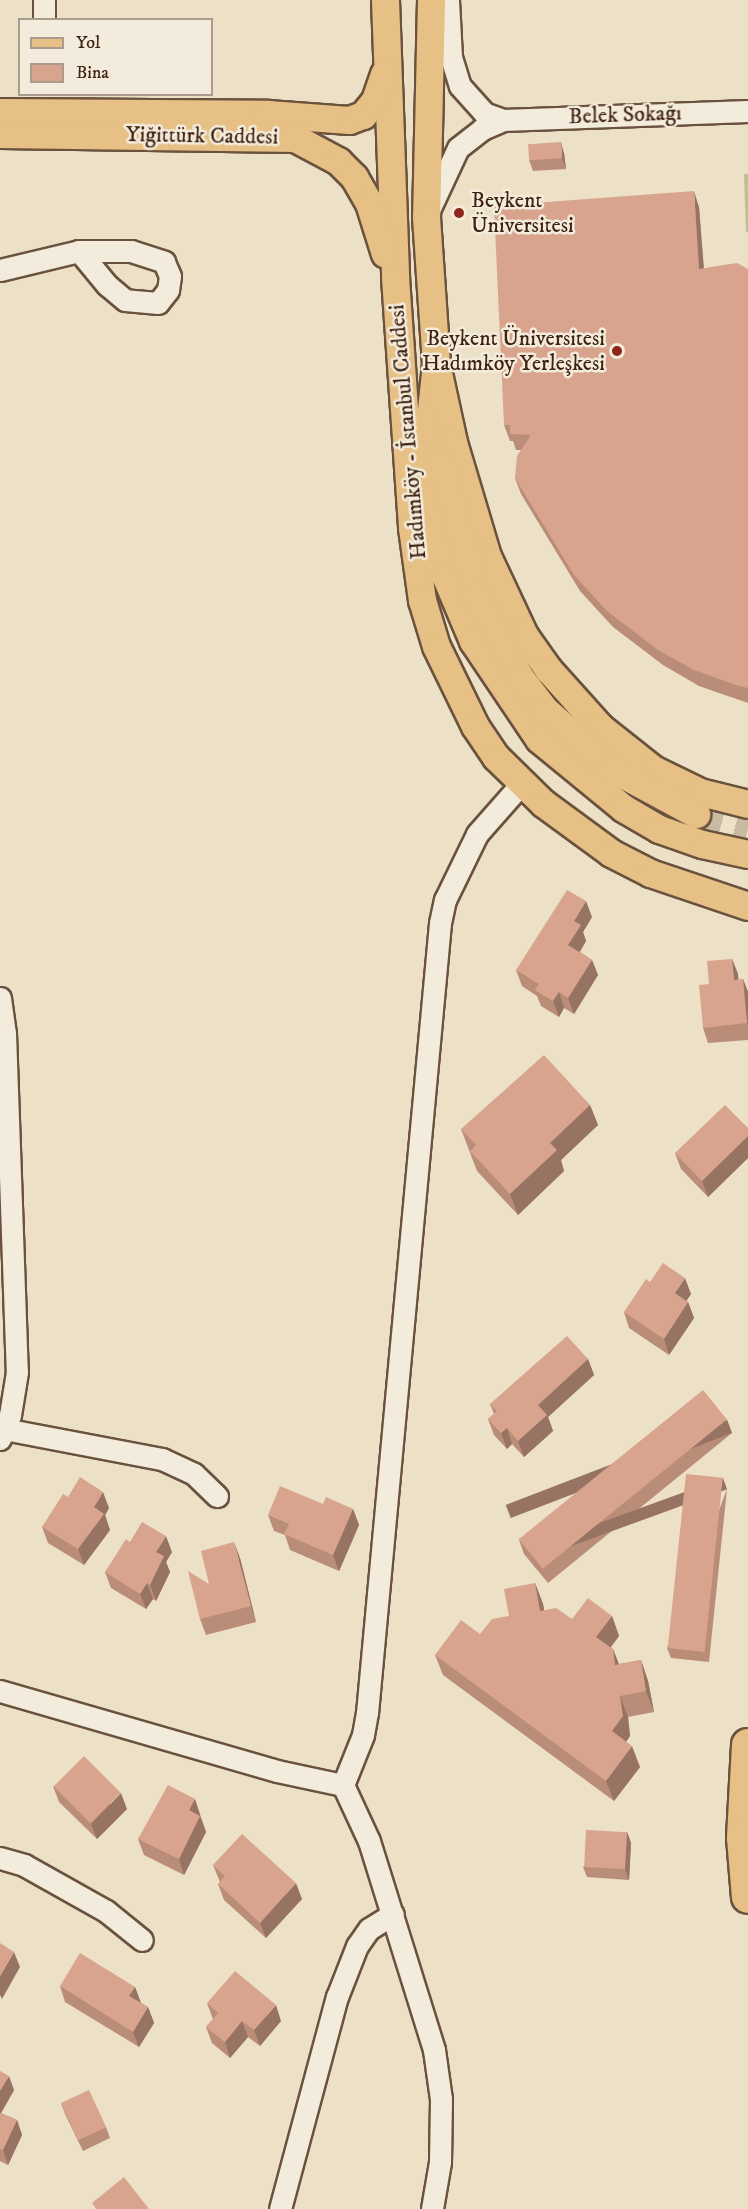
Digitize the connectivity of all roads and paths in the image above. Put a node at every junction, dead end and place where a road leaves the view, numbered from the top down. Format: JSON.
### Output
{"nodes":[{"id":1,"x":44,"y":0,"type":"edge"},
{"id":2,"x":385,"y":0,"type":"edge"},
{"id":3,"x":431,"y":0,"type":"edge"},
{"id":4,"x":448,"y":0,"type":"edge"},
{"id":5,"x":44,"y":18,"type":"edge"},
{"id":6,"x":387,"y":64,"type":"junction"},
{"id":7,"x":43,"y":104,"type":"edge"},
{"id":8,"x":748,"y":111,"type":"edge"},
{"id":9,"x":0,"y":112,"type":"edge"},
{"id":10,"x":336,"y":119,"type":"junction"},
{"id":11,"x":503,"y":120,"type":"junction"},
{"id":12,"x":0,"y":134,"type":"edge"},
{"id":13,"x":325,"y":153,"type":"junction"},
{"id":14,"x":426,"y":217,"type":"junction"},
{"id":15,"x":79,"y":251,"type":"dead end"},
{"id":16,"x":0,"y":270,"type":"edge"},
{"id":17,"x":395,"y":277,"type":"junction"},
{"id":18,"x":436,"y":364,"type":"junction"},
{"id":19,"x":417,"y":565,"type":"junction"},
{"id":20,"x":522,"y":783,"type":"junction"},
{"id":21,"x":748,"y":804,"type":"edge"},
{"id":22,"x":696,"y":814,"type":"tunnel mouth"},
{"id":23,"x":656,"y":837,"type":"junction"},
{"id":24,"x":748,"y":854,"type":"edge"},
{"id":25,"x":748,"y":869,"type":"edge"},
{"id":26,"x":744,"y":902,"type":"edge"},
{"id":27,"x":0,"y":998,"type":"edge"},
{"id":28,"x":2,"y":1434,"type":"edge"},
{"id":29,"x":217,"y":1496,"type":"dead end"},
{"id":30,"x":0,"y":1690,"type":"edge"},
{"id":31,"x":748,"y":1745,"type":"edge"},
{"id":32,"x":343,"y":1785,"type":"junction"},
{"id":33,"x":0,"y":1858,"type":"edge"},
{"id":34,"x":748,"y":1897,"type":"edge"},
{"id":35,"x":393,"y":1914,"type":"junction"},
{"id":36,"x":142,"y":1941,"type":"dead end"},
{"id":37,"x":280,"y":2209,"type":"edge"},
{"id":38,"x":432,"y":2209,"type":"edge"}],
"edges":[{"from":1,"to":5,"type":"street"},
{"from":2,"to":6,"type":"main road","name":"Hadımköy - İstanbul Caddesi"},
{"from":3,"to":14,"type":"main road","name":"Hadımköy - İstanbul Caddesi"},
{"from":4,"to":11,"type":"street"},
{"from":6,"to":10,"type":"main road","name":"Yiğittürk Caddesi"},
{"from":6,"to":17,"type":"main road","name":"Hadımköy - İstanbul Caddesi"},
{"from":7,"to":9,"type":"main road","name":"Yiğittürk Caddesi"},
{"from":7,"to":10,"type":"main road","name":"Yiğittürk Caddesi"},
{"from":8,"to":11,"type":"street","name":"Belek Sokağı"},
{"from":10,"to":13,"type":"main road"},
{"from":11,"to":14,"type":"street","name":"Belek Sokağı"},
{"from":12,"to":13,"type":"main road","name":"Yiğittürk Caddesi"},
{"from":13,"to":17,"type":"main road","name":"Yiğittürk Caddesi"},
{"from":14,"to":18,"type":"main road","name":"Hadımköy - İstanbul Caddesi"},
{"from":15,"to":16,"type":"street"},
{"from":17,"to":19,"type":"main road","name":"Hadımköy - İstanbul Caddesi"},
{"from":18,"to":21,"type":"main road"},
{"from":18,"to":22,"type":"main road"},
{"from":18,"to":23,"type":"main road","name":"Hadımköy - İstanbul Caddesi"},
{"from":19,"to":20,"type":"main road"},
{"from":19,"to":23,"type":"main road","name":"Hadımköy - İstanbul Caddesi"},
{"from":20,"to":26,"type":"main road"},
{"from":20,"to":32,"type":"street"},
{"from":23,"to":24,"type":"main road"},
{"from":23,"to":25,"type":"main road"},
{"from":27,"to":28,"type":"street"},
{"from":28,"to":29,"type":"street"},
{"from":30,"to":32,"type":"street"},
{"from":31,"to":34,"type":"highway"},
{"from":32,"to":35,"type":"street"},
{"from":33,"to":36,"type":"street"},
{"from":35,"to":37,"type":"street"},
{"from":35,"to":38,"type":"street"}]}
